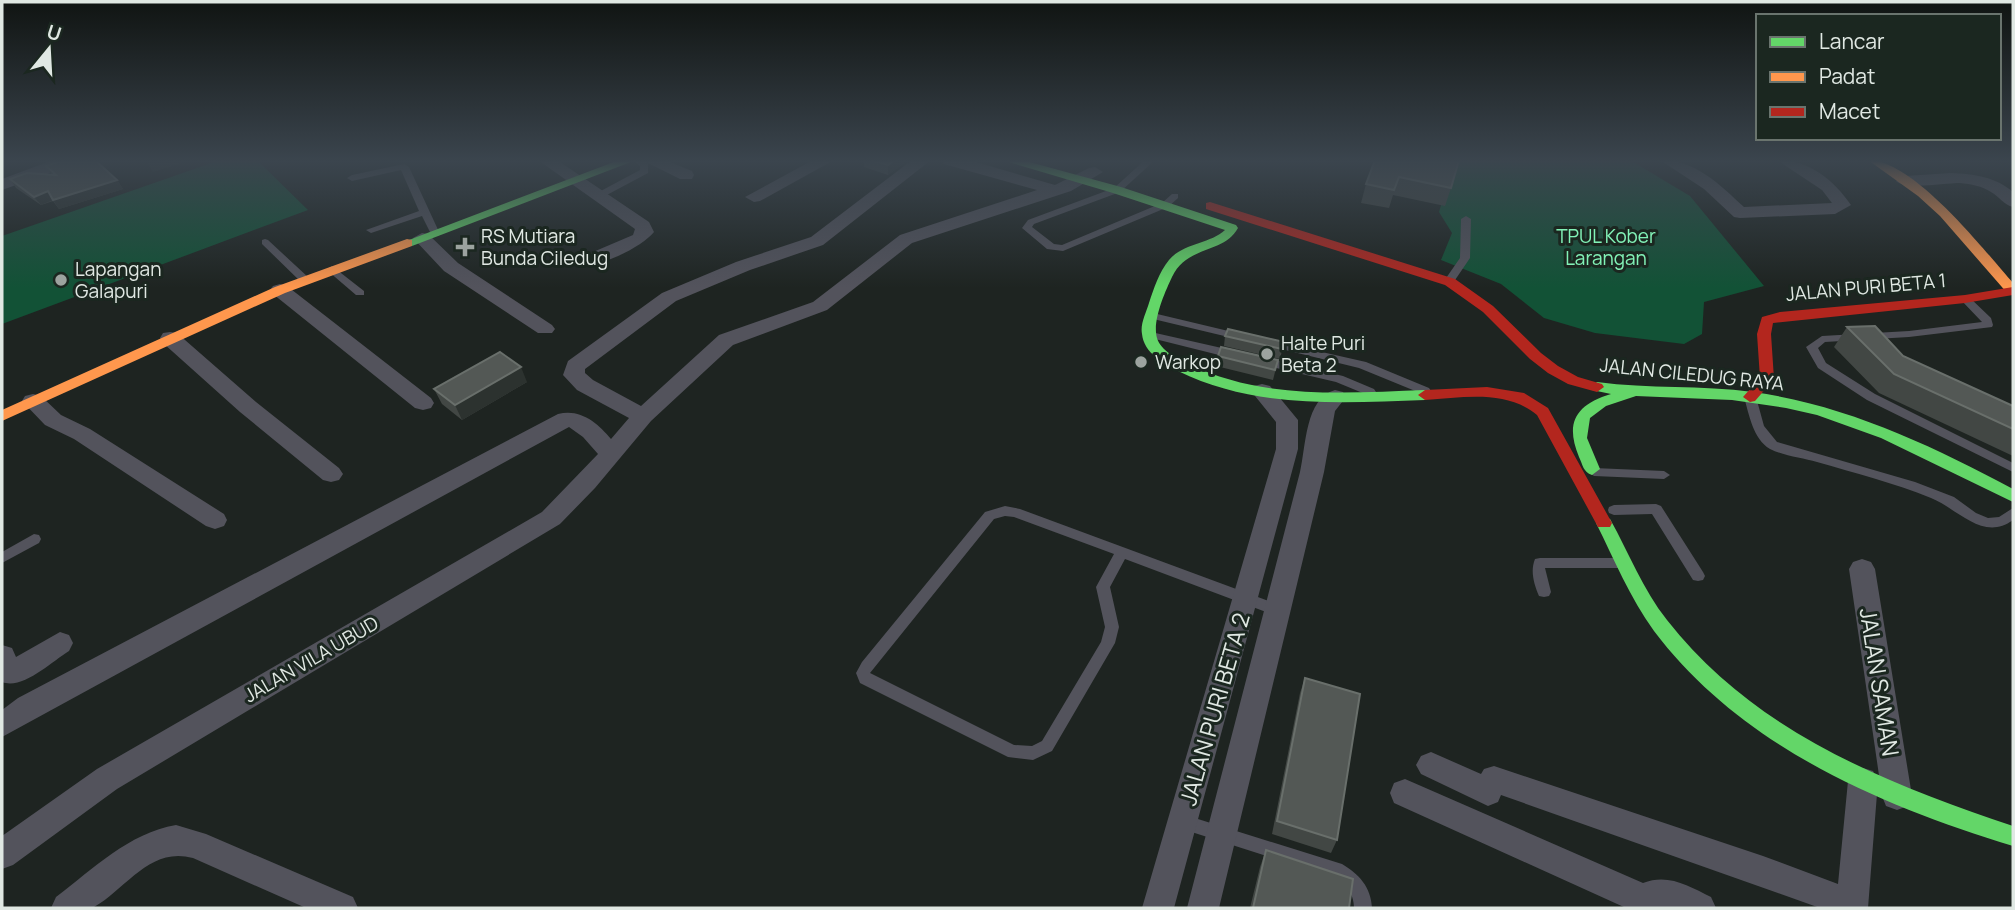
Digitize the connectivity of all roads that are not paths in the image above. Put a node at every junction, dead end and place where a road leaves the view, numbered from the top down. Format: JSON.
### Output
{"nodes":[{"id":1,"x":421,"y":202,"type":"edge"},
{"id":2,"x":521,"y":202,"type":"edge"},
{"id":3,"x":610,"y":202,"type":"edge"},
{"id":4,"x":867,"y":202,"type":"edge"},
{"id":5,"x":1017,"y":202,"type":"edge"},
{"id":6,"x":1081,"y":202,"type":"edge"},
{"id":7,"x":1727,"y":202,"type":"edge"},
{"id":8,"x":1840,"y":202,"type":"edge"},
{"id":9,"x":1931,"y":202,"type":"edge"},
{"id":10,"x":1177,"y":203,"type":"joint"},
{"id":11,"x":425,"y":212,"type":"junction"},
{"id":12,"x":1229,"y":219,"type":"junction"},
{"id":13,"x":1466,"y":219,"type":"dead end"},
{"id":14,"x":371,"y":230,"type":"dead end"},
{"id":15,"x":428,"y":236,"type":"junction"},
{"id":16,"x":265,"y":242,"type":"dead end"},
{"id":17,"x":1268,"y":242,"type":"dead end"},
{"id":18,"x":1339,"y":245,"type":"junction"},
{"id":19,"x":1238,"y":247,"type":"dead end"},
{"id":20,"x":593,"y":259,"type":"dead end"},
{"id":21,"x":332,"y":270,"type":"junction"},
{"id":22,"x":305,"y":280,"type":"junction"},
{"id":23,"x":1449,"y":281,"type":"junction"},
{"id":24,"x":280,"y":290,"type":"junction"},
{"id":25,"x":2013,"y":291,"type":"edge"},
{"id":26,"x":360,"y":293,"type":"dead end"},
{"id":27,"x":1160,"y":294,"type":"junction"},
{"id":28,"x":1965,"y":299,"type":"junction"},
{"id":29,"x":1151,"y":315,"type":"junction"},
{"id":30,"x":545,"y":329,"type":"dead end"},
{"id":31,"x":170,"y":338,"type":"junction"},
{"id":32,"x":1152,"y":342,"type":"junction"},
{"id":33,"x":1262,"y":391,"type":"junction"},
{"id":34,"x":1640,"y":391,"type":"junction"},
{"id":35,"x":1432,"y":394,"type":"junction"},
{"id":36,"x":1377,"y":395,"type":"junction"},
{"id":37,"x":1343,"y":397,"type":"junction"},
{"id":38,"x":1750,"y":397,"type":"junction"},
{"id":39,"x":33,"y":401,"type":"junction"},
{"id":40,"x":423,"y":403,"type":"dead end"},
{"id":41,"x":2,"y":416,"type":"edge"},
{"id":42,"x":643,"y":416,"type":"junction"},
{"id":43,"x":1956,"y":440,"type":"junction"},
{"id":44,"x":1287,"y":449,"type":"junction"},
{"id":45,"x":609,"y":453,"type":"junction"},
{"id":46,"x":1316,"y":454,"type":"junction"},
{"id":47,"x":1939,"y":459,"type":"junction"},
{"id":48,"x":2013,"y":468,"type":"edge"},
{"id":49,"x":1594,"y":472,"type":"junction"},
{"id":50,"x":331,"y":474,"type":"dead end"},
{"id":51,"x":1664,"y":475,"type":"dead end"},
{"id":52,"x":2013,"y":496,"type":"edge"},
{"id":53,"x":1270,"y":510,"type":"junction"},
{"id":54,"x":1614,"y":510,"type":"junction"},
{"id":55,"x":1301,"y":515,"type":"junction"},
{"id":56,"x":2008,"y":517,"type":"edge"},
{"id":57,"x":215,"y":520,"type":"dead end"},
{"id":58,"x":34,"y":539,"type":"dead end"},
{"id":59,"x":1634,"y":546,"type":"dead end"},
{"id":60,"x":1122,"y":552,"type":"junction"},
{"id":61,"x":2,"y":558,"type":"edge"},
{"id":62,"x":1626,"y":564,"type":"junction"},
{"id":63,"x":1862,"y":569,"type":"dead end"},
{"id":64,"x":1698,"y":576,"type":"dead end"},
{"id":65,"x":1544,"y":592,"type":"dead end"},
{"id":66,"x":1245,"y":598,"type":"junction"},
{"id":67,"x":1277,"y":610,"type":"junction"},
{"id":68,"x":1683,"y":627,"type":"dead end"},
{"id":69,"x":60,"y":643,"type":"dead end"},
{"id":70,"x":2,"y":656,"type":"edge"},
{"id":71,"x":1211,"y":719,"type":"junction"},
{"id":72,"x":2,"y":725,"type":"edge"},
{"id":73,"x":1247,"y":730,"type":"junction"},
{"id":74,"x":1805,"y":751,"type":"junction"},
{"id":75,"x":1431,"y":765,"type":"dead end"},
{"id":76,"x":1863,"y":781,"type":"junction"},
{"id":77,"x":1405,"y":793,"type":"dead end"},
{"id":78,"x":1897,"y":796,"type":"junction"},
{"id":79,"x":1182,"y":822,"type":"junction"},
{"id":80,"x":1222,"y":834,"type":"junction"},
{"id":81,"x":2008,"y":834,"type":"edge"},
{"id":82,"x":2,"y":854,"type":"edge"},
{"id":83,"x":1644,"y":904,"type":"edge"},
{"id":84,"x":1852,"y":907,"type":"edge"},
{"id":85,"x":67,"y":908,"type":"edge"},
{"id":86,"x":342,"y":908,"type":"edge"},
{"id":87,"x":1158,"y":908,"type":"edge"},
{"id":88,"x":1203,"y":908,"type":"edge"},
{"id":89,"x":1363,"y":908,"type":"edge"},
{"id":90,"x":1700,"y":908,"type":"edge"}],
"edges":[{"from":1,"to":11,"type":"lane"},
{"from":2,"to":15,"type":"main road"},
{"from":3,"to":20,"type":"street"},
{"from":4,"to":42,"type":"street"},
{"from":5,"to":42,"type":"street","name":"JALAN VILA UBUD"},
{"from":6,"to":10,"type":"lane"},
{"from":7,"to":8,"type":"street"},
{"from":9,"to":25,"type":"main road"},
{"from":10,"to":12,"type":"main road","name":"JALAN CILEDUG RAYA"},
{"from":11,"to":14,"type":"lane"},
{"from":11,"to":15,"type":"lane"},
{"from":12,"to":18,"type":"main road","name":"JALAN CILEDUG RAYA"},
{"from":12,"to":27,"type":"main road"},
{"from":13,"to":23,"type":"lane"},
{"from":15,"to":21,"type":"main road"},
{"from":15,"to":30,"type":"street"},
{"from":16,"to":22,"type":"lane"},
{"from":17,"to":18,"type":"main road"},
{"from":18,"to":23,"type":"main road","name":"JALAN CILEDUG RAYA"},
{"from":19,"to":27,"type":"main road"},
{"from":21,"to":22,"type":"main road"},
{"from":21,"to":26,"type":"lane"},
{"from":22,"to":24,"type":"main road"},
{"from":23,"to":34,"type":"main road","name":"JALAN CILEDUG RAYA"},
{"from":24,"to":31,"type":"main road"},
{"from":24,"to":40,"type":"street"},
{"from":25,"to":28,"type":"main road","name":"JALAN PURI BETA 1"},
{"from":27,"to":29,"type":"main road"},
{"from":28,"to":38,"type":"main road","name":"JALAN PURI BETA 1"},
{"from":28,"to":43,"type":"lane"},
{"from":29,"to":32,"type":"main road"},
{"from":29,"to":35,"type":"lane"},
{"from":31,"to":39,"type":"main road"},
{"from":31,"to":50,"type":"street"},
{"from":32,"to":33,"type":"main road"},
{"from":32,"to":36,"type":"lane"},
{"from":32,"to":37,"type":"lane"},
{"from":33,"to":37,"type":"main road"},
{"from":33,"to":44,"type":"street","name":"JALAN PURI BETA 2"},
{"from":34,"to":38,"type":"main road","name":"JALAN CILEDUG RAYA"},
{"from":34,"to":49,"type":"main road"},
{"from":35,"to":36,"type":"main road"},
{"from":35,"to":62,"type":"main road"},
{"from":36,"to":37,"type":"main road"},
{"from":37,"to":46,"type":"street","name":"JALAN PURI BETA 2"},
{"from":38,"to":47,"type":"main road","name":"JALAN CILEDUG RAYA"},
{"from":38,"to":56,"type":"lane"},
{"from":39,"to":41,"type":"main road"},
{"from":39,"to":57,"type":"street"},
{"from":42,"to":45,"type":"street","name":"JALAN VILA UBUD"},
{"from":43,"to":47,"type":"lane"},
{"from":43,"to":48,"type":"lane"},
{"from":44,"to":46,"type":"street"},
{"from":44,"to":53,"type":"street","name":"JALAN PURI BETA 2"},
{"from":45,"to":72,"type":"street"},
{"from":45,"to":82,"type":"street","name":"JALAN VILA UBUD"},
{"from":46,"to":55,"type":"street","name":"JALAN PURI BETA 2"},
{"from":47,"to":52,"type":"main road","name":"JALAN CILEDUG RAYA"},
{"from":49,"to":51,"type":"lane"},
{"from":49,"to":54,"type":"main road"},
{"from":53,"to":55,"type":"street"},
{"from":53,"to":66,"type":"street","name":"JALAN PURI BETA 2"},
{"from":54,"to":59,"type":"main road"},
{"from":54,"to":64,"type":"lane"},
{"from":55,"to":67,"type":"street","name":"JALAN PURI BETA 2"},
{"from":58,"to":61,"type":"lane"},
{"from":60,"to":60,"type":"lane"},
{"from":60,"to":66,"type":"lane"},
{"from":62,"to":65,"type":"lane"},
{"from":62,"to":74,"type":"main road"},
{"from":63,"to":78,"type":"street","name":"JALAN SAMAN"},
{"from":66,"to":67,"type":"lane"},
{"from":66,"to":71,"type":"street","name":"JALAN PURI BETA 2"},
{"from":67,"to":73,"type":"street","name":"JALAN PURI BETA 2"},
{"from":68,"to":74,"type":"main road"},
{"from":69,"to":70,"type":"street"},
{"from":71,"to":73,"type":"street"},
{"from":71,"to":79,"type":"street","name":"JALAN PURI BETA 2"},
{"from":73,"to":80,"type":"street","name":"JALAN PURI BETA 2"},
{"from":74,"to":76,"type":"main road"},
{"from":75,"to":84,"type":"street"},
{"from":76,"to":78,"type":"main road"},
{"from":76,"to":84,"type":"street"},
{"from":77,"to":83,"type":"street"},
{"from":78,"to":81,"type":"main road"},
{"from":79,"to":80,"type":"lane"},
{"from":79,"to":87,"type":"street","name":"JALAN PURI BETA 2"},
{"from":80,"to":88,"type":"street","name":"JALAN PURI BETA 2"},
{"from":80,"to":89,"type":"lane"},
{"from":83,"to":90,"type":"street"},
{"from":85,"to":86,"type":"street"}]}
